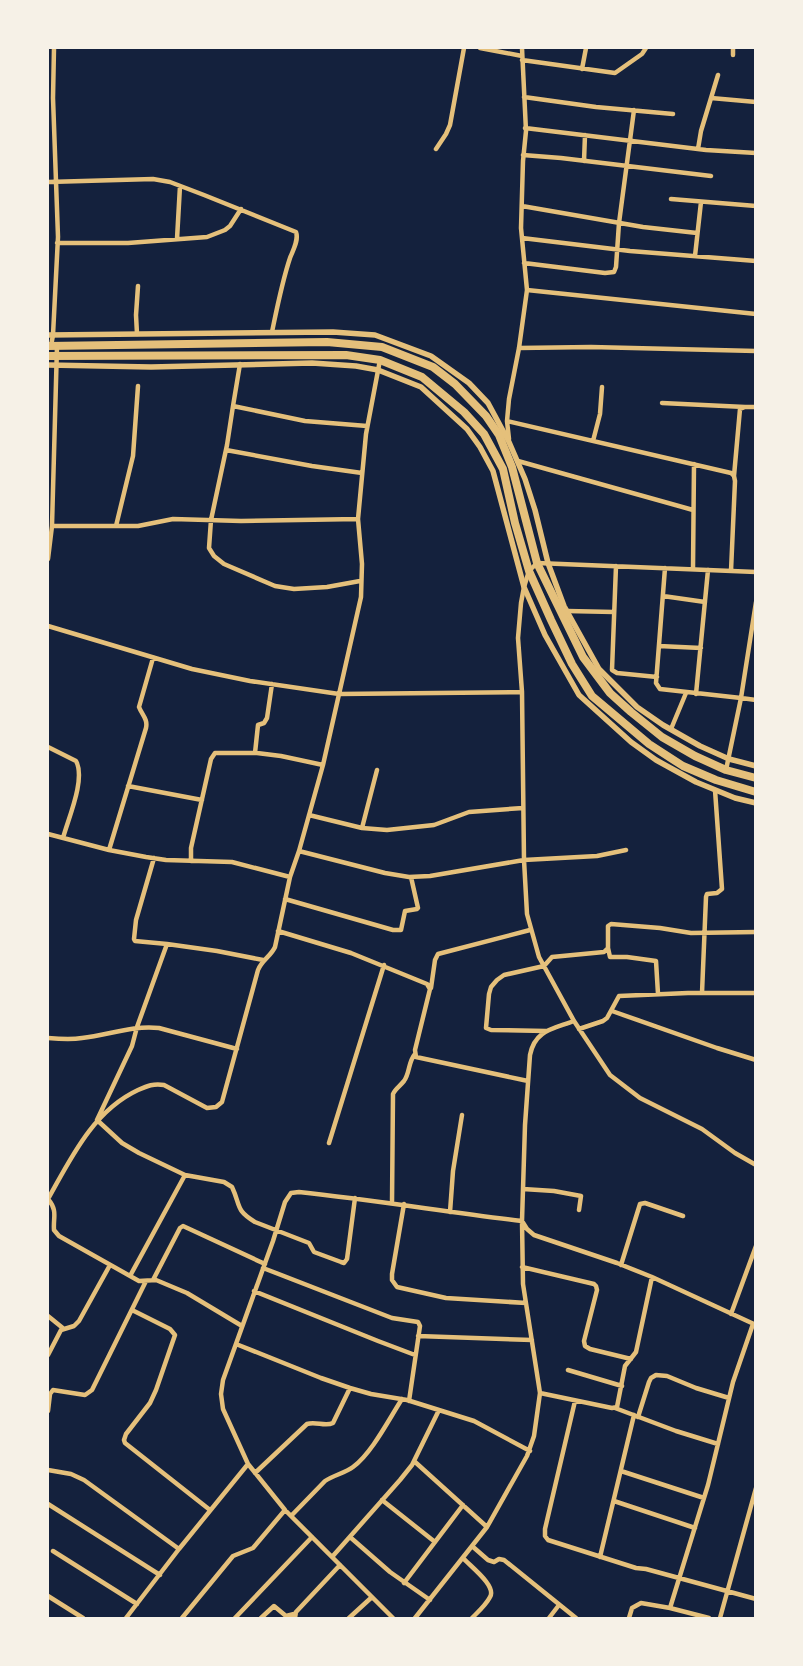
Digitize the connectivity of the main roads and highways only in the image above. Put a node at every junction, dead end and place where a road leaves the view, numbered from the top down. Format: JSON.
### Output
{"nodes":[{"id":1,"x":52,"y":346,"type":"edge"},
{"id":2,"x":48,"y":356,"type":"edge"},
{"id":3,"x":756,"y":778,"type":"edge"},
{"id":4,"x":756,"y":792,"type":"edge"}],
"edges":[{"from":1,"to":3,"type":"main road"},
{"from":2,"to":4,"type":"main road"}]}
